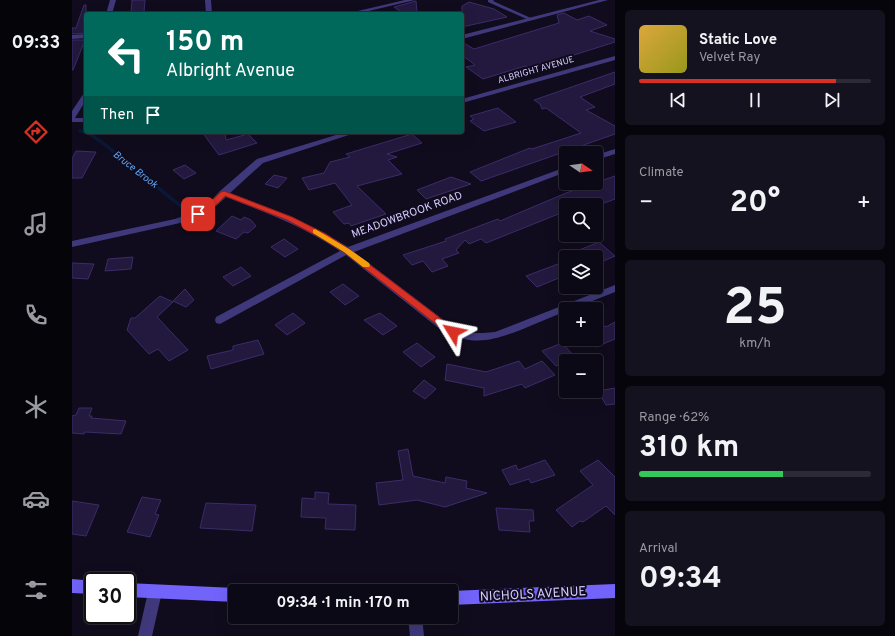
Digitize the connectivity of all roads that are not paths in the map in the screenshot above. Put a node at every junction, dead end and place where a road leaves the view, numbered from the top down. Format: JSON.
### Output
{"nodes":[{"id":1,"x":112,"y":0,"type":"edge"},
{"id":2,"x":208,"y":0,"type":"edge"},
{"id":3,"x":412,"y":0,"type":"edge"},
{"id":4,"x":489,"y":0,"type":"edge"},
{"id":5,"x":605,"y":0,"type":"edge"},
{"id":6,"x":109,"y":12,"type":"edge"},
{"id":7,"x":209,"y":12,"type":"edge"},
{"id":8,"x":357,"y":12,"type":"edge"},
{"id":9,"x":531,"y":19,"type":"junction"},
{"id":10,"x":84,"y":36,"type":"edge"},
{"id":11,"x":464,"y":36,"type":"edge"},
{"id":12,"x":72,"y":37,"type":"edge"},
{"id":13,"x":615,"y":58,"type":"edge"},
{"id":14,"x":84,"y":97,"type":"edge"},
{"id":15,"x":464,"y":100,"type":"edge"},
{"id":16,"x":72,"y":118,"type":"edge"},
{"id":17,"x":84,"y":120,"type":"edge"},
{"id":18,"x":348,"y":134,"type":"edge"},
{"id":19,"x":615,"y":151,"type":"edge"},
{"id":20,"x":603,"y":155,"type":"edge"},
{"id":21,"x":559,"y":172,"type":"edge"},
{"id":22,"x":224,"y":193,"type":"junction"},
{"id":23,"x":72,"y":244,"type":"edge"},
{"id":24,"x":347,"y":250,"type":"junction"},
{"id":25,"x":615,"y":288,"type":"edge"},
{"id":26,"x":220,"y":320,"type":"dead end"},
{"id":27,"x":72,"y":586,"type":"edge"},
{"id":28,"x":84,"y":587,"type":"edge"},
{"id":29,"x":136,"y":591,"type":"edge"},
{"id":30,"x":615,"y":591,"type":"edge"},
{"id":31,"x":155,"y":592,"type":"junction"},
{"id":32,"x":228,"y":595,"type":"edge"},
{"id":33,"x":458,"y":598,"type":"edge"},
{"id":34,"x":416,"y":624,"type":"edge"},
{"id":35,"x":145,"y":636,"type":"edge"},
{"id":36,"x":417,"y":636,"type":"edge"}],
"edges":[{"from":1,"to":6,"type":"street"},
{"from":2,"to":7,"type":"street"},
{"from":3,"to":8,"type":"street"},
{"from":4,"to":9,"type":"lane"},
{"from":5,"to":9,"type":"street"},
{"from":9,"to":11,"type":"street"},
{"from":10,"to":12,"type":"street"},
{"from":13,"to":15,"type":"street","name":"ALBRIGHT AVENUE"},
{"from":14,"to":16,"type":"street"},
{"from":16,"to":17,"type":"street"},
{"from":18,"to":22,"type":"street"},
{"from":19,"to":20,"type":"street"},
{"from":21,"to":24,"type":"street","name":"MEADOWBROOK ROAD"},
{"from":22,"to":23,"type":"street"},
{"from":22,"to":24,"type":"street"},
{"from":24,"to":25,"type":"street"},
{"from":24,"to":26,"type":"street","name":"MEADOWBROOK ROAD"},
{"from":27,"to":28,"type":"main road"},
{"from":29,"to":31,"type":"main road"},
{"from":30,"to":33,"type":"main road","name":"NICHOLS AVENUE"},
{"from":31,"to":32,"type":"main road"},
{"from":31,"to":35,"type":"street"},
{"from":34,"to":36,"type":"street"}]}
